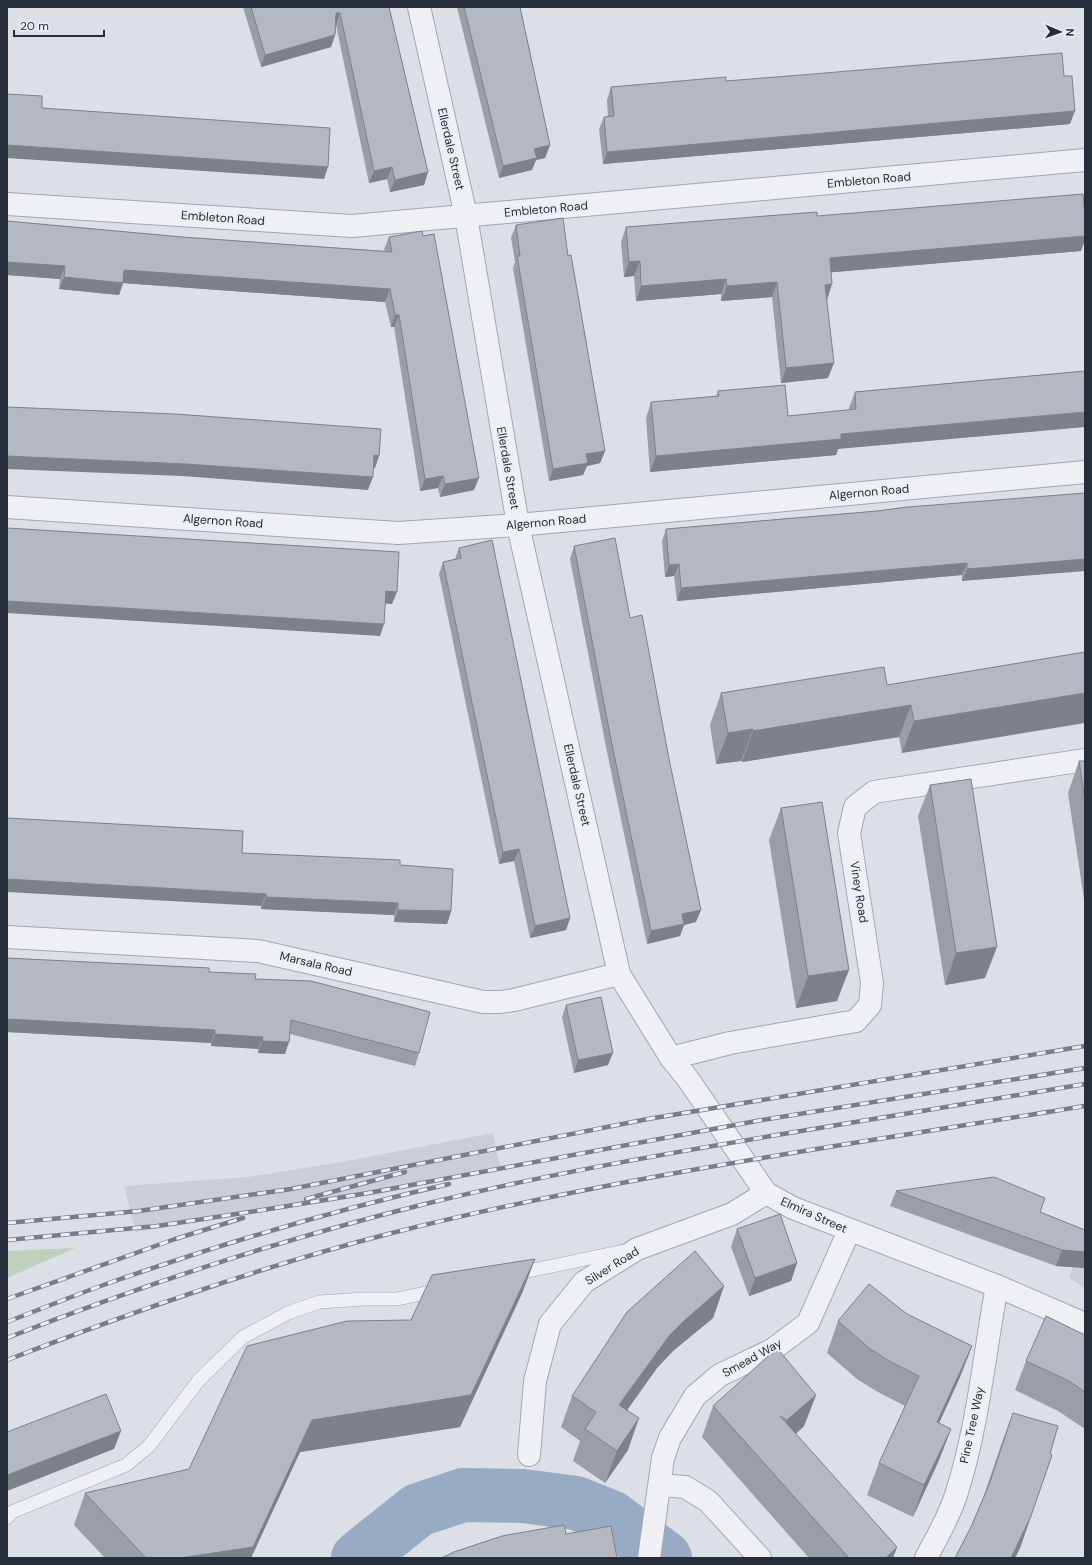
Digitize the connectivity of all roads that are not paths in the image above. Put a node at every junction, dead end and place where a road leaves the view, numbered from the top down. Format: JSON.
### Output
{"nodes":[{"id":1,"x":419,"y":7,"type":"edge"},
{"id":2,"x":1085,"y":160,"type":"edge"},
{"id":3,"x":7,"y":204,"type":"edge"},
{"id":4,"x":466,"y":216,"type":"junction"},
{"id":5,"x":1085,"y":472,"type":"edge"},
{"id":6,"x":7,"y":506,"type":"edge"},
{"id":7,"x":518,"y":525,"type":"junction"},
{"id":8,"x":1085,"y":760,"type":"edge"},
{"id":9,"x":7,"y":937,"type":"edge"},
{"id":10,"x":619,"y":974,"type":"junction"},
{"id":11,"x":671,"y":1058,"type":"junction"},
{"id":12,"x":766,"y":1193,"type":"junction"},
{"id":13,"x":849,"y":1231,"type":"junction"},
{"id":14,"x":637,"y":1249,"type":"junction"},
{"id":15,"x":504,"y":1276,"type":"edge"},
{"id":16,"x":997,"y":1286,"type":"junction"},
{"id":17,"x":452,"y":1287,"type":"edge"},
{"id":18,"x":1085,"y":1324,"type":"edge"},
{"id":19,"x":530,"y":1456,"type":"dead end"},
{"id":20,"x":660,"y":1486,"type":"junction"},
{"id":21,"x":7,"y":1518,"type":"edge"},
{"id":22,"x":650,"y":1551,"type":"edge"},
{"id":23,"x":760,"y":1558,"type":"edge"},
{"id":24,"x":926,"y":1558,"type":"edge"}],
"edges":[{"from":1,"to":4,"type":"street","name":"Ellerdale Street"},
{"from":2,"to":4,"type":"street","name":"Embleton Road"},
{"from":3,"to":4,"type":"street","name":"Embleton Road"},
{"from":4,"to":7,"type":"street","name":"Ellerdale Street"},
{"from":5,"to":7,"type":"street","name":"Algernon Road"},
{"from":6,"to":7,"type":"street","name":"Algernon Road"},
{"from":7,"to":10,"type":"street","name":"Ellerdale Street"},
{"from":8,"to":11,"type":"street","name":"Viney Road"},
{"from":9,"to":10,"type":"street","name":"Marsala Road"},
{"from":10,"to":11,"type":"street","name":"Elmira Street"},
{"from":11,"to":12,"type":"street","name":"Elmira Street"},
{"from":12,"to":13,"type":"street","name":"Elmira Street"},
{"from":12,"to":14,"type":"street","name":"Silver Road"},
{"from":13,"to":16,"type":"street","name":"Elmira Street"},
{"from":13,"to":20,"type":"street","name":"Smead Way"},
{"from":14,"to":15,"type":"lane"},
{"from":14,"to":19,"type":"street","name":"Silver Road"},
{"from":16,"to":18,"type":"street","name":"Elmira Street"},
{"from":16,"to":24,"type":"street","name":"Pine Tree Way"},
{"from":17,"to":21,"type":"lane"},
{"from":20,"to":22,"type":"street","name":"Smead Way"},
{"from":20,"to":23,"type":"street"}]}
